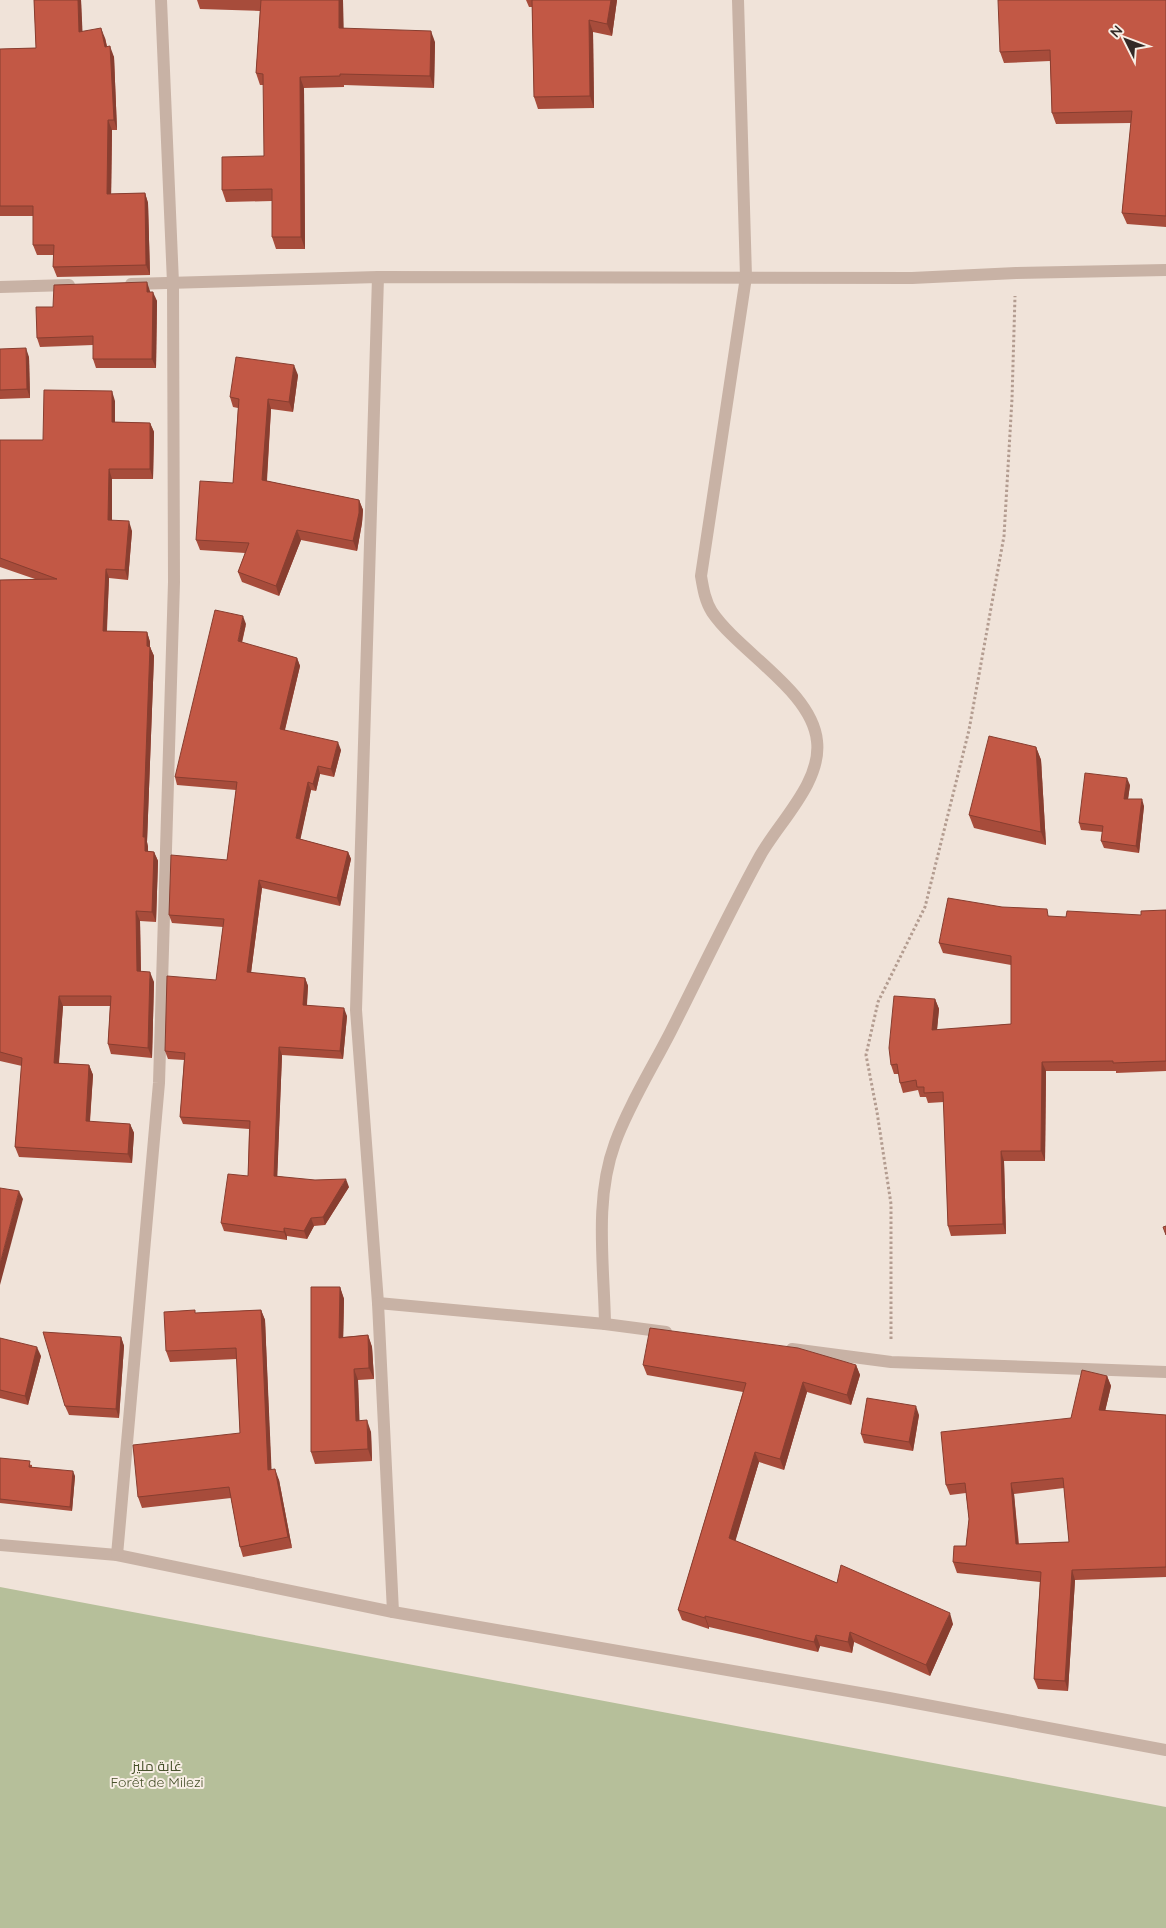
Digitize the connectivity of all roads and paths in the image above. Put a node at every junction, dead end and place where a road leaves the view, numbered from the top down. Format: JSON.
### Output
{"nodes":[{"id":1,"x":161,"y":0,"type":"edge"},
{"id":2,"x":738,"y":0,"type":"edge"},
{"id":3,"x":1166,"y":270,"type":"edge"},
{"id":4,"x":1016,"y":273,"type":"junction"},
{"id":5,"x":378,"y":277,"type":"junction"},
{"id":6,"x":746,"y":277,"type":"junction"},
{"id":7,"x":174,"y":283,"type":"junction"},
{"id":8,"x":116,"y":284,"type":"edge"},
{"id":9,"x":77,"y":285,"type":"edge"},
{"id":10,"x":0,"y":287,"type":"edge"},
{"id":11,"x":378,"y":1303,"type":"junction"},
{"id":12,"x":605,"y":1324,"type":"junction"},
{"id":13,"x":674,"y":1333,"type":"edge"},
{"id":14,"x":783,"y":1347,"type":"edge"},
{"id":15,"x":891,"y":1362,"type":"junction"},
{"id":16,"x":1166,"y":1372,"type":"edge"},
{"id":17,"x":0,"y":1544,"type":"edge"},
{"id":18,"x":117,"y":1555,"type":"junction"},
{"id":19,"x":393,"y":1612,"type":"junction"},
{"id":20,"x":1166,"y":1750,"type":"edge"}],
"edges":[{"from":1,"to":7,"type":"street"},
{"from":2,"to":6,"type":"street"},
{"from":3,"to":4,"type":"street"},
{"from":4,"to":6,"type":"street"},
{"from":4,"to":15,"type":"path"},
{"from":5,"to":6,"type":"street"},
{"from":5,"to":7,"type":"street"},
{"from":5,"to":11,"type":"street"},
{"from":6,"to":12,"type":"street"},
{"from":7,"to":8,"type":"street"},
{"from":7,"to":18,"type":"street"},
{"from":9,"to":10,"type":"street"},
{"from":11,"to":12,"type":"street"},
{"from":11,"to":19,"type":"street"},
{"from":12,"to":13,"type":"street"},
{"from":14,"to":15,"type":"street"},
{"from":15,"to":16,"type":"street"},
{"from":17,"to":18,"type":"street"},
{"from":18,"to":19,"type":"street"},
{"from":19,"to":20,"type":"street"}]}
